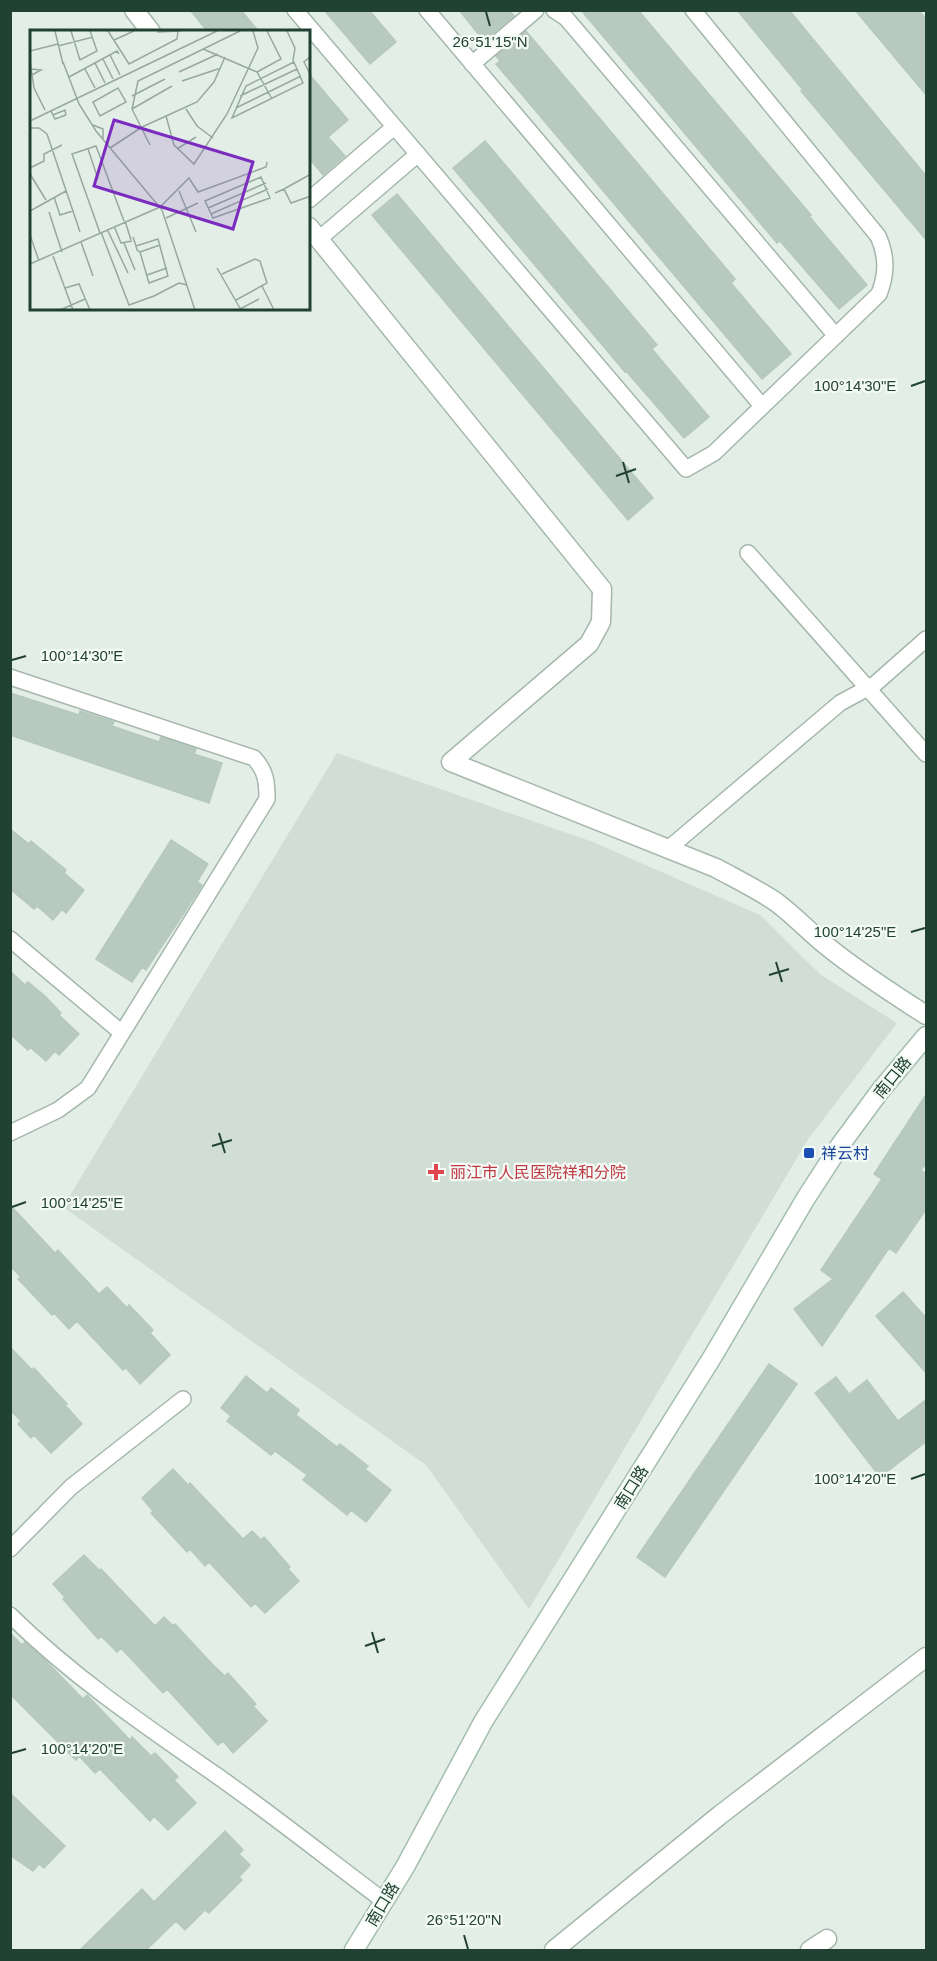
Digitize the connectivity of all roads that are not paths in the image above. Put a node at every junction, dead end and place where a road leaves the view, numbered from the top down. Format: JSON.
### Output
{"nodes":[{"id":1,"x":135,"y":10,"type":"edge"},
{"id":2,"x":295,"y":10,"type":"edge"},
{"id":3,"x":427,"y":10,"type":"edge"},
{"id":4,"x":536,"y":10,"type":"edge"},
{"id":5,"x":554,"y":10,"type":"edge"},
{"id":6,"x":693,"y":10,"type":"edge"},
{"id":7,"x":150,"y":30,"type":"edge"},
{"id":8,"x":472,"y":64,"type":"junction"},
{"id":9,"x":394,"y":127,"type":"junction"},
{"id":10,"x":418,"y":154,"type":"junction"},
{"id":11,"x":310,"y":199,"type":"edge"},
{"id":12,"x":314,"y":233,"type":"edge"},
{"id":13,"x":836,"y":336,"type":"junction"},
{"id":14,"x":762,"y":406,"type":"junction"},
{"id":15,"x":748,"y":553,"type":"dead end"},
{"id":16,"x":927,"y":639,"type":"edge"},
{"id":17,"x":10,"y":677,"type":"edge"},
{"id":18,"x":867,"y":688,"type":"junction"},
{"id":19,"x":927,"y":754,"type":"edge"},
{"id":20,"x":668,"y":849,"type":"junction"},
{"id":21,"x":10,"y":939,"type":"edge"},
{"id":22,"x":927,"y":1015,"type":"edge"},
{"id":23,"x":122,"y":1033,"type":"junction"},
{"id":24,"x":927,"y":1036,"type":"edge"},
{"id":25,"x":10,"y":1133,"type":"edge"},
{"id":26,"x":183,"y":1399,"type":"dead end"},
{"id":27,"x":10,"y":1549,"type":"edge"},
{"id":28,"x":10,"y":1615,"type":"edge"},
{"id":29,"x":927,"y":1657,"type":"edge"},
{"id":30,"x":384,"y":1901,"type":"junction"},
{"id":31,"x":826,"y":1939,"type":"dead end"},
{"id":32,"x":354,"y":1950,"type":"edge"},
{"id":33,"x":554,"y":1950,"type":"edge"},
{"id":34,"x":810,"y":1950,"type":"edge"}],
"edges":[{"from":1,"to":7,"type":"street"},
{"from":2,"to":9,"type":"lane"},
{"from":3,"to":8,"type":"lane"},
{"from":4,"to":8,"type":"lane"},
{"from":5,"to":13,"type":"lane"},
{"from":6,"to":13,"type":"lane"},
{"from":8,"to":14,"type":"lane"},
{"from":9,"to":10,"type":"lane"},
{"from":9,"to":11,"type":"lane"},
{"from":10,"to":12,"type":"lane"},
{"from":10,"to":14,"type":"lane"},
{"from":12,"to":20,"type":"street"},
{"from":13,"to":14,"type":"lane"},
{"from":15,"to":18,"type":"lane"},
{"from":16,"to":18,"type":"lane"},
{"from":17,"to":23,"type":"lane"},
{"from":18,"to":19,"type":"lane"},
{"from":18,"to":20,"type":"lane"},
{"from":20,"to":22,"type":"street"},
{"from":21,"to":23,"type":"lane"},
{"from":23,"to":25,"type":"lane"},
{"from":24,"to":30,"type":"street","name":"南口路"},
{"from":26,"to":27,"type":"lane"},
{"from":28,"to":30,"type":"lane"},
{"from":29,"to":33,"type":"street"},
{"from":30,"to":32,"type":"street","name":"南口路"},
{"from":31,"to":34,"type":"street"}]}
